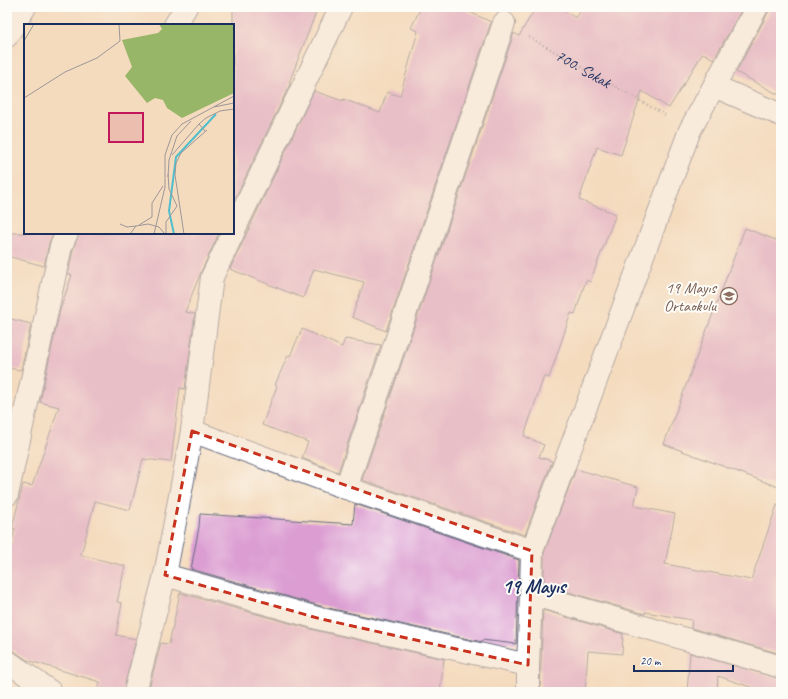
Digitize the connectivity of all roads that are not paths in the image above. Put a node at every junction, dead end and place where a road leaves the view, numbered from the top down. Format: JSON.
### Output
{"nodes":[{"id":1,"x":25,"y":7,"type":"edge"},
{"id":2,"x":186,"y":7,"type":"edge"},
{"id":3,"x":341,"y":7,"type":"edge"},
{"id":4,"x":756,"y":7,"type":"edge"},
{"id":5,"x":504,"y":23,"type":"road end"},
{"id":6,"x":176,"y":24,"type":"edge"},
{"id":7,"x":7,"y":36,"type":"edge"},
{"id":8,"x":714,"y":86,"type":"junction"},
{"id":9,"x":781,"y":115,"type":"edge"},
{"id":10,"x":234,"y":231,"type":"edge"},
{"id":11,"x":67,"y":234,"type":"edge"},
{"id":12,"x":233,"y":234,"type":"edge"},
{"id":13,"x":192,"y":431,"type":"junction"},
{"id":14,"x":346,"y":488,"type":"junction"},
{"id":15,"x":7,"y":495,"type":"edge"},
{"id":16,"x":532,"y":551,"type":"junction"},
{"id":17,"x":165,"y":576,"type":"junction"},
{"id":18,"x":531,"y":594,"type":"junction"},
{"id":19,"x":7,"y":661,"type":"edge"},
{"id":20,"x":528,"y":665,"type":"junction"},
{"id":21,"x":781,"y":667,"type":"edge"},
{"id":22,"x":51,"y":692,"type":"edge"},
{"id":23,"x":135,"y":692,"type":"edge"},
{"id":24,"x":528,"y":692,"type":"edge"}],
"edges":[{"from":1,"to":7,"type":"street"},
{"from":2,"to":6,"type":"street"},
{"from":3,"to":10,"type":"street"},
{"from":4,"to":8,"type":"street"},
{"from":5,"to":14,"type":"street"},
{"from":8,"to":9,"type":"street"},
{"from":8,"to":16,"type":"street"},
{"from":11,"to":15,"type":"street"},
{"from":12,"to":13,"type":"street"},
{"from":13,"to":14,"type":"street"},
{"from":13,"to":17,"type":"street"},
{"from":14,"to":16,"type":"street"},
{"from":16,"to":18,"type":"street"},
{"from":17,"to":20,"type":"street"},
{"from":17,"to":23,"type":"street"},
{"from":18,"to":20,"type":"street"},
{"from":18,"to":21,"type":"street"},
{"from":19,"to":22,"type":"street"},
{"from":20,"to":24,"type":"street"}]}
